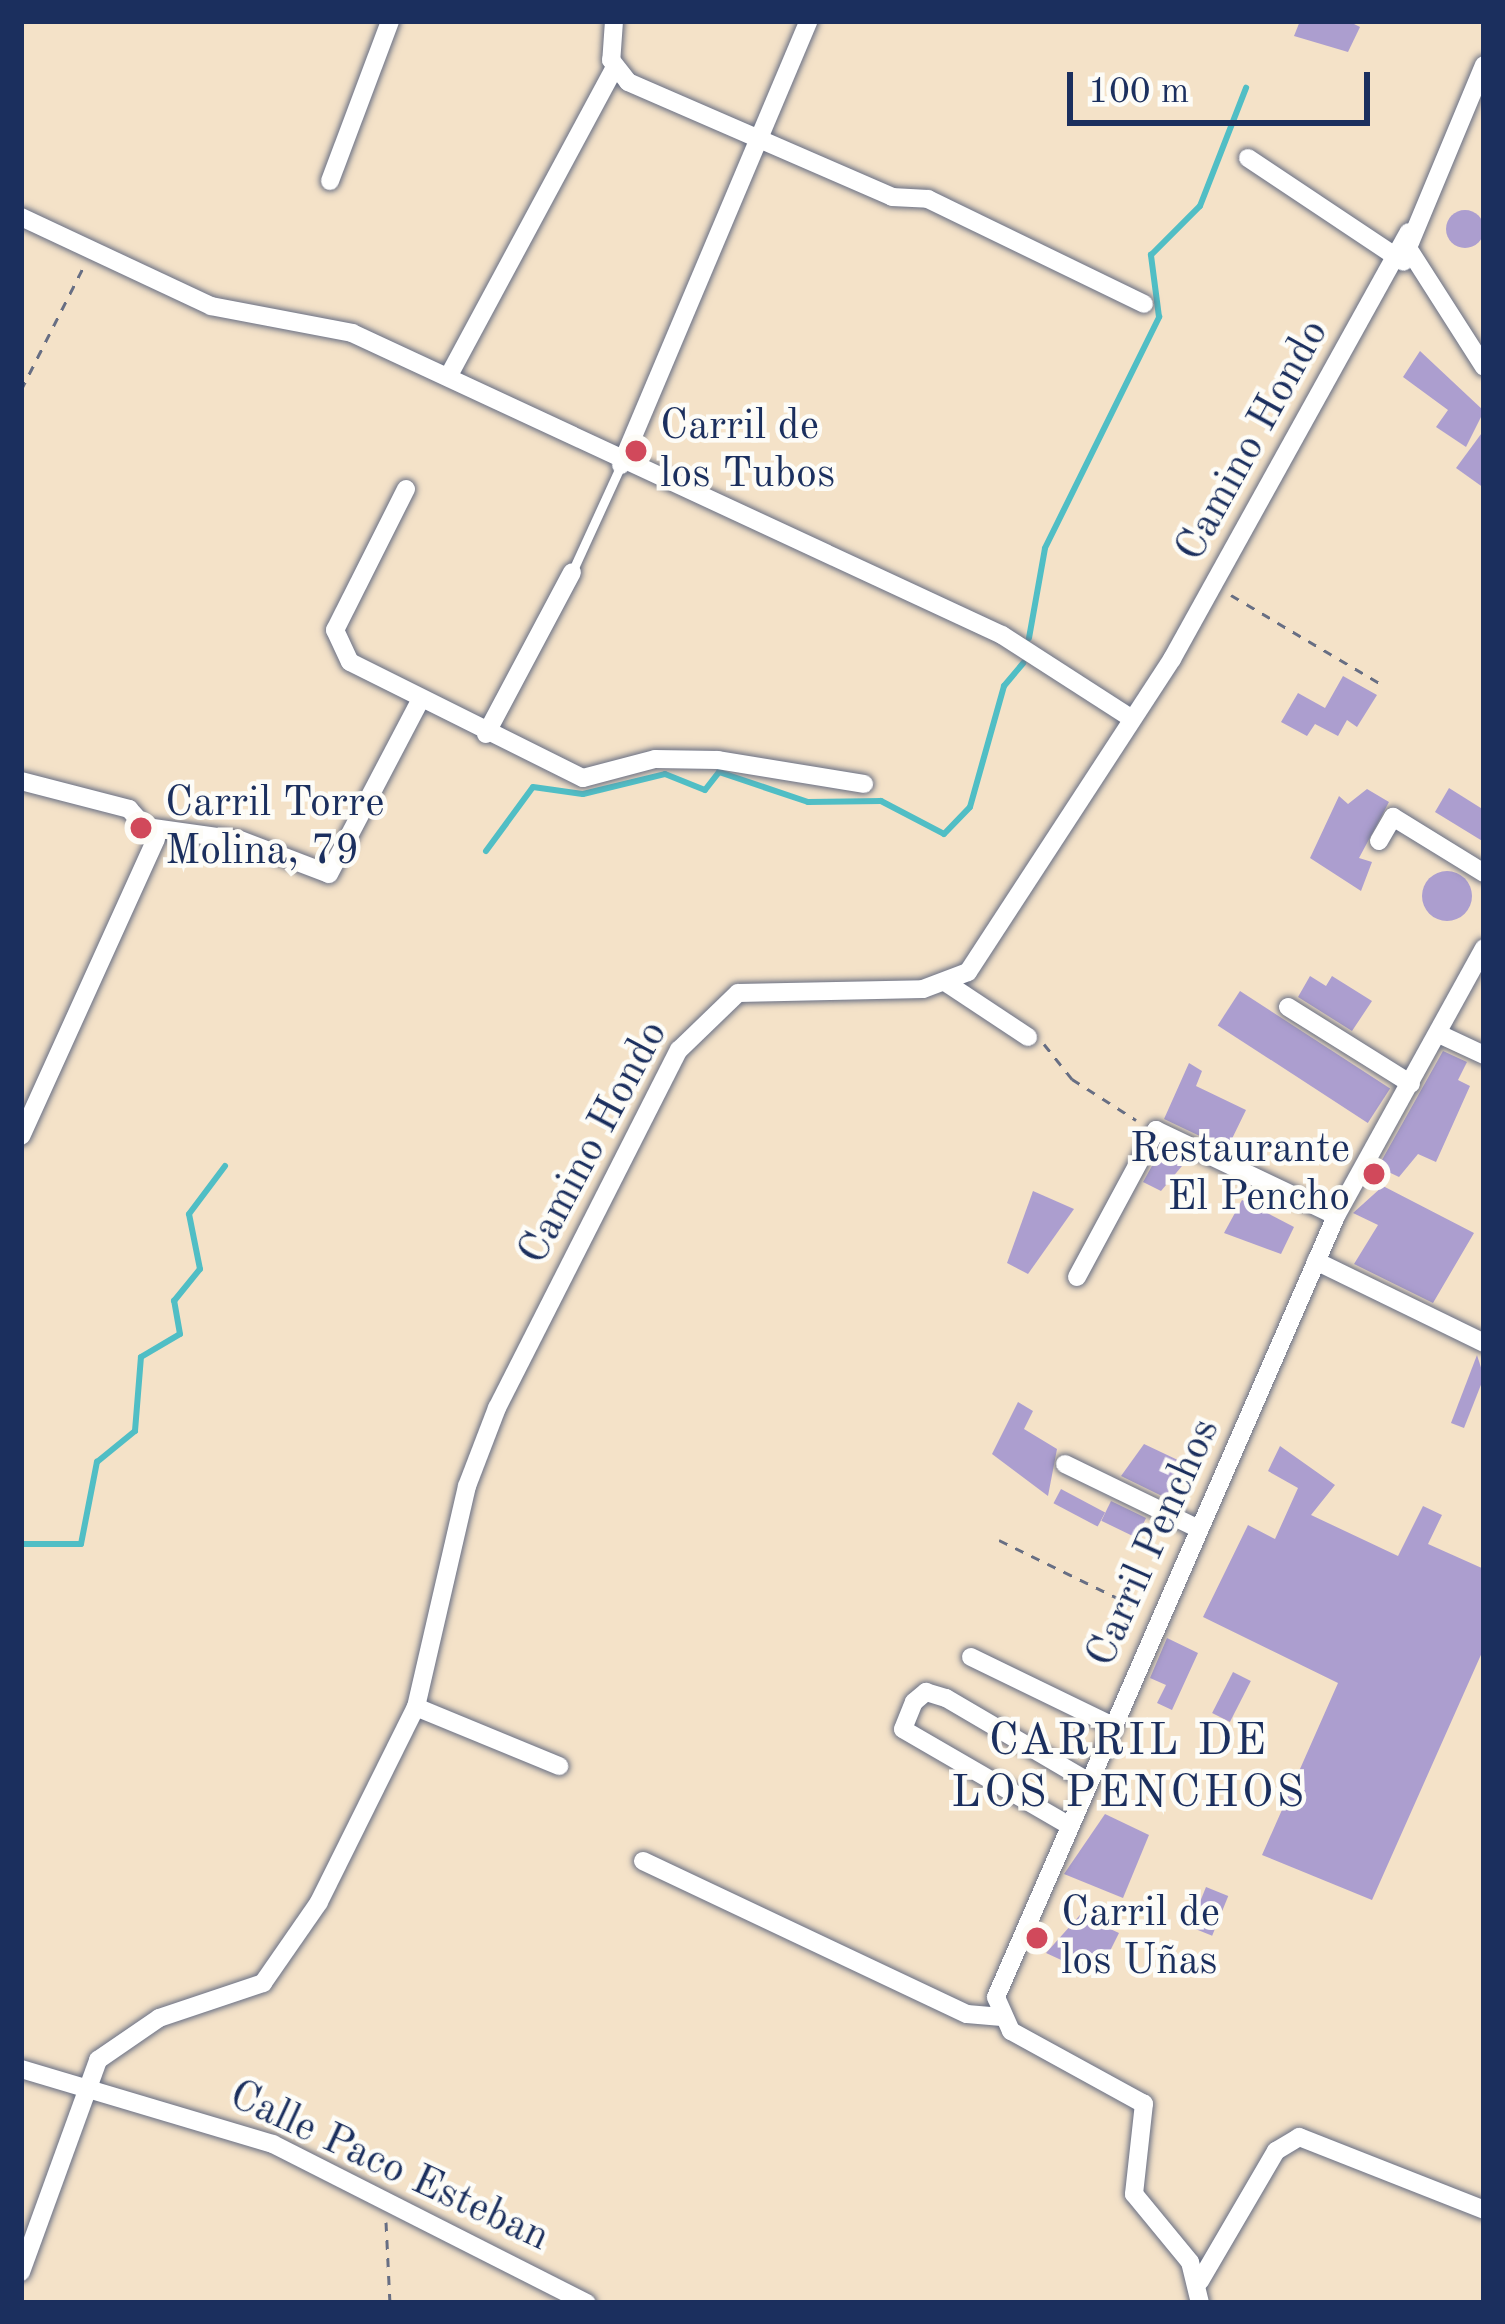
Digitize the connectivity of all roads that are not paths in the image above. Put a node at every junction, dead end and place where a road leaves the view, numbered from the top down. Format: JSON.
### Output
{"nodes":[{"id":1,"x":390,"y":21,"type":"edge"},
{"id":2,"x":614,"y":21,"type":"edge"},
{"id":3,"x":809,"y":21,"type":"edge"},
{"id":4,"x":1484,"y":65,"type":"edge"},
{"id":5,"x":614,"y":69,"type":"junction"},
{"id":6,"x":759,"y":142,"type":"junction"},
{"id":7,"x":1248,"y":158,"type":"dead end"},
{"id":8,"x":330,"y":181,"type":"dead end"},
{"id":9,"x":21,"y":217,"type":"edge"},
{"id":10,"x":1406,"y":257,"type":"junction"},
{"id":11,"x":1144,"y":304,"type":"dead end"},
{"id":12,"x":1484,"y":367,"type":"edge"},
{"id":13,"x":448,"y":377,"type":"junction"},
{"id":14,"x":621,"y":465,"type":"junction"},
{"id":15,"x":406,"y":489,"type":"dead end"},
{"id":16,"x":572,"y":572,"type":"joint"},
{"id":17,"x":420,"y":701,"type":"junction"},
{"id":18,"x":1132,"y":718,"type":"junction"},
{"id":19,"x":486,"y":734,"type":"junction"},
{"id":20,"x":21,"y":781,"type":"edge"},
{"id":21,"x":864,"y":784,"type":"dead end"},
{"id":22,"x":153,"y":828,"type":"junction"},
{"id":23,"x":1379,"y":842,"type":"dead end"},
{"id":24,"x":1484,"y":873,"type":"edge"},
{"id":25,"x":1484,"y":948,"type":"edge"},
{"id":26,"x":948,"y":984,"type":"junction"},
{"id":27,"x":1288,"y":1006,"type":"dead end"},
{"id":28,"x":1439,"y":1034,"type":"junction"},
{"id":29,"x":1028,"y":1036,"type":"road end"},
{"id":30,"x":1484,"y":1055,"type":"edge"},
{"id":31,"x":1411,"y":1084,"type":"junction"},
{"id":32,"x":21,"y":1136,"type":"edge"},
{"id":33,"x":1336,"y":1216,"type":"junction"},
{"id":34,"x":1316,"y":1261,"type":"junction"},
{"id":35,"x":1077,"y":1277,"type":"dead end"},
{"id":36,"x":1484,"y":1343,"type":"edge"},
{"id":37,"x":1065,"y":1464,"type":"dead end"},
{"id":38,"x":1199,"y":1529,"type":"junction"},
{"id":39,"x":971,"y":1657,"type":"dead end"},
{"id":40,"x":416,"y":1707,"type":"junction"},
{"id":41,"x":1113,"y":1726,"type":"junction"},
{"id":42,"x":559,"y":1766,"type":"dead end"},
{"id":43,"x":1089,"y":1782,"type":"junction"},
{"id":44,"x":1070,"y":1826,"type":"junction"},
{"id":45,"x":643,"y":1861,"type":"dead end"},
{"id":46,"x":999,"y":2017,"type":"junction"},
{"id":47,"x":21,"y":2069,"type":"edge"},
{"id":48,"x":87,"y":2084,"type":"junction"},
{"id":49,"x":1484,"y":2210,"type":"edge"},
{"id":50,"x":21,"y":2272,"type":"edge"},
{"id":51,"x":1200,"y":2281,"type":"junction"},
{"id":52,"x":587,"y":2303,"type":"edge"},
{"id":53,"x":1200,"y":2303,"type":"edge"}],
"edges":[{"from":1,"to":8,"type":"street"},
{"from":2,"to":5,"type":"street"},
{"from":3,"to":6,"type":"street"},
{"from":4,"to":10,"type":"street"},
{"from":5,"to":6,"type":"street"},
{"from":5,"to":13,"type":"street"},
{"from":6,"to":11,"type":"street"},
{"from":6,"to":14,"type":"street"},
{"from":7,"to":10,"type":"street"},
{"from":9,"to":13,"type":"street"},
{"from":10,"to":12,"type":"street"},
{"from":10,"to":18,"type":"street","name":"Camino Hondo"},
{"from":13,"to":14,"type":"street"},
{"from":14,"to":16,"type":"lane"},
{"from":14,"to":18,"type":"street"},
{"from":15,"to":17,"type":"street"},
{"from":16,"to":19,"type":"street"},
{"from":17,"to":19,"type":"street"},
{"from":17,"to":22,"type":"street"},
{"from":18,"to":26,"type":"street","name":"Camino Hondo"},
{"from":19,"to":21,"type":"street"},
{"from":20,"to":22,"type":"street"},
{"from":22,"to":32,"type":"street"},
{"from":23,"to":24,"type":"street"},
{"from":25,"to":28,"type":"street","name":"Carril Penchos"},
{"from":26,"to":29,"type":"street"},
{"from":26,"to":40,"type":"street","name":"Camino Hondo"},
{"from":27,"to":31,"type":"street"},
{"from":28,"to":30,"type":"street"},
{"from":28,"to":31,"type":"street","name":"Carril Penchos"},
{"from":31,"to":33,"type":"street","name":"Carril Penchos"},
{"from":33,"to":34,"type":"street","name":"Carril Penchos"},
{"from":33,"to":35,"type":"street"},
{"from":34,"to":36,"type":"street"},
{"from":34,"to":38,"type":"street","name":"Carril Penchos"},
{"from":37,"to":38,"type":"street"},
{"from":38,"to":41,"type":"street","name":"Carril Penchos"},
{"from":39,"to":41,"type":"street"},
{"from":40,"to":42,"type":"street"},
{"from":40,"to":48,"type":"street","name":"Camino Hondo"},
{"from":41,"to":43,"type":"street","name":"Carril Penchos"},
{"from":43,"to":44,"type":"street","name":"Carril Penchos"},
{"from":43,"to":44,"type":"street"},
{"from":44,"to":46,"type":"street","name":"Carril Penchos"},
{"from":45,"to":46,"type":"street"},
{"from":46,"to":51,"type":"street"},
{"from":47,"to":48,"type":"street","name":"Calle Paco Esteban"},
{"from":48,"to":50,"type":"street","name":"Camino Hondo"},
{"from":48,"to":52,"type":"street","name":"Calle Paco Esteban"},
{"from":49,"to":51,"type":"street"},
{"from":51,"to":53,"type":"street"}]}
